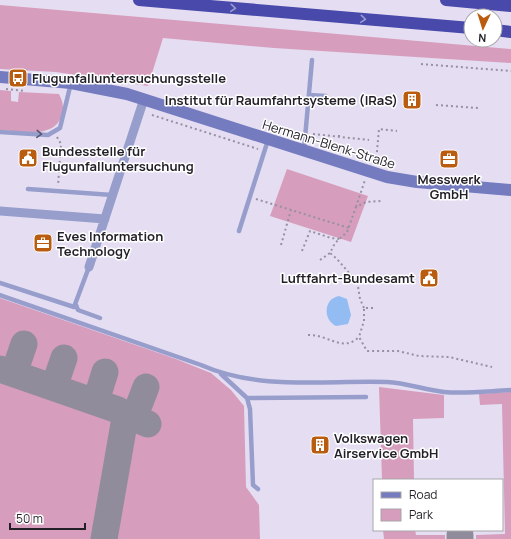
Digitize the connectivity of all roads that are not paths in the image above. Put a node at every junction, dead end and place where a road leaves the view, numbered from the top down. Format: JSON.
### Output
{"nodes":[{"id":1,"x":139,"y":0,"type":"edge"},
{"id":2,"x":446,"y":0,"type":"edge"},
{"id":3,"x":511,"y":6,"type":"edge"},
{"id":4,"x":463,"y":27,"type":"edge"},
{"id":5,"x":312,"y":60,"type":"dead end"},
{"id":6,"x":0,"y":77,"type":"edge"},
{"id":7,"x":71,"y":84,"type":"junction"},
{"id":8,"x":309,"y":95,"type":"junction"},
{"id":9,"x":326,"y":96,"type":"dead end"},
{"id":10,"x":144,"y":99,"type":"junction"},
{"id":11,"x":0,"y":132,"type":"edge"},
{"id":12,"x":268,"y":140,"type":"junction"},
{"id":13,"x":304,"y":151,"type":"junction"},
{"id":14,"x":28,"y":189,"type":"dead end"},
{"id":15,"x":511,"y":190,"type":"edge"},
{"id":16,"x":112,"y":195,"type":"junction"},
{"id":17,"x":0,"y":211,"type":"edge"},
{"id":18,"x":105,"y":219,"type":"junction"},
{"id":19,"x":239,"y":231,"type":"dead end"},
{"id":20,"x":89,"y":267,"type":"joint"},
{"id":21,"x":0,"y":283,"type":"edge"},
{"id":22,"x":0,"y":295,"type":"edge"},
{"id":23,"x":76,"y":305,"type":"junction"},
{"id":24,"x":100,"y":318,"type":"dead end"},
{"id":25,"x":221,"y":374,"type":"junction"},
{"id":26,"x":511,"y":390,"type":"edge"},
{"id":27,"x":366,"y":397,"type":"dead end"},
{"id":28,"x":247,"y":398,"type":"junction"},
{"id":29,"x":258,"y":489,"type":"dead end"}],
"edges":[{"from":1,"to":4,"type":"highway","one_way":true},
{"from":2,"to":3,"type":"highway"},
{"from":5,"to":8,"type":"lane"},
{"from":6,"to":7,"type":"street","name":"Hermann-Blenk-Straße"},
{"from":7,"to":10,"type":"street","name":"Hermann-Blenk-Straße"},
{"from":11,"to":7,"type":"lane","one_way":true},
{"from":8,"to":9,"type":"lane"},
{"from":8,"to":13,"type":"lane"},
{"from":10,"to":12,"type":"street","name":"Hermann-Blenk-Straße"},
{"from":10,"to":16,"type":"street"},
{"from":12,"to":13,"type":"street","name":"Hermann-Blenk-Straße"},
{"from":12,"to":19,"type":"lane"},
{"from":13,"to":15,"type":"street","name":"Hermann-Blenk-Straße"},
{"from":14,"to":16,"type":"lane"},
{"from":16,"to":18,"type":"street"},
{"from":17,"to":18,"type":"street"},
{"from":18,"to":20,"type":"street"},
{"from":20,"to":23,"type":"lane"},
{"from":21,"to":23,"type":"lane"},
{"from":22,"to":25,"type":"lane"},
{"from":23,"to":24,"type":"lane"},
{"from":25,"to":26,"type":"lane"},
{"from":25,"to":28,"type":"lane"},
{"from":27,"to":28,"type":"lane"},
{"from":28,"to":29,"type":"lane"}]}
